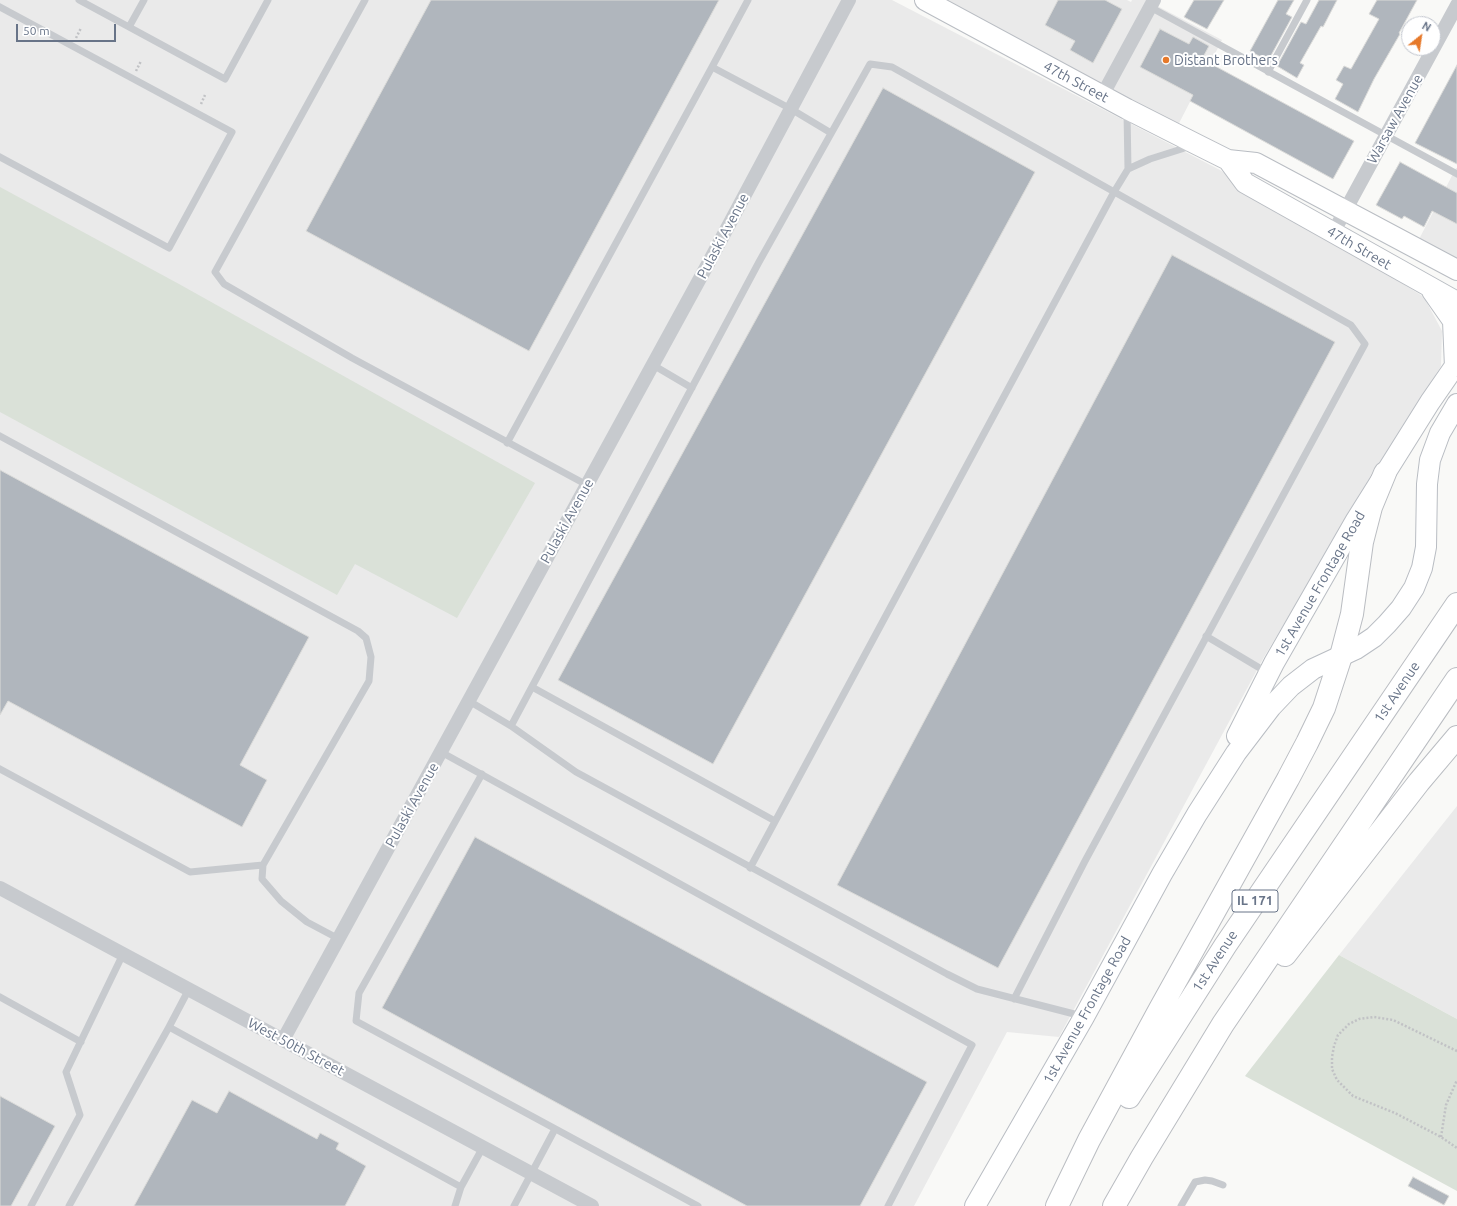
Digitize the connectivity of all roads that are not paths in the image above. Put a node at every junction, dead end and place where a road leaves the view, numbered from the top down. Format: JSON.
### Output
{"nodes":[{"id":1,"x":79,"y":0,"type":"edge"},
{"id":2,"x":144,"y":0,"type":"edge"},
{"id":3,"x":268,"y":0,"type":"edge"},
{"id":4,"x":365,"y":0,"type":"edge"},
{"id":5,"x":748,"y":0,"type":"edge"},
{"id":6,"x":849,"y":0,"type":"edge"},
{"id":7,"x":925,"y":0,"type":"edge"},
{"id":8,"x":1307,"y":0,"type":"edge"},
{"id":9,"x":1152,"y":3,"type":"edge"},
{"id":10,"x":1457,"y":5,"type":"edge"},
{"id":11,"x":0,"y":7,"type":"edge"},
{"id":12,"x":129,"y":28,"type":"junction"},
{"id":13,"x":712,"y":67,"type":"junction"},
{"id":14,"x":1268,"y":72,"type":"junction"},
{"id":15,"x":1102,"y":96,"type":"junction"},
{"id":16,"x":791,"y":109,"type":"junction"},
{"id":17,"x":1127,"y":109,"type":"junction"},
{"id":18,"x":831,"y":133,"type":"junction"},
{"id":19,"x":1386,"y":136,"type":"junction"},
{"id":20,"x":1196,"y":144,"type":"junction"},
{"id":21,"x":0,"y":156,"type":"edge"},
{"id":22,"x":1228,"y":160,"type":"junction"},
{"id":23,"x":1128,"y":169,"type":"junction"},
{"id":24,"x":1457,"y":174,"type":"edge"},
{"id":25,"x":1114,"y":192,"type":"junction"},
{"id":26,"x":1346,"y":210,"type":"junction"},
{"id":27,"x":1333,"y":233,"type":"junction"},
{"id":28,"x":1457,"y":270,"type":"edge"},
{"id":29,"x":1430,"y":288,"type":"junction"},
{"id":30,"x":1457,"y":302,"type":"edge"},
{"id":31,"x":653,"y":365,"type":"junction"},
{"id":32,"x":1456,"y":365,"type":"edge"},
{"id":33,"x":692,"y":388,"type":"junction"},
{"id":34,"x":1457,"y":404,"type":"edge"},
{"id":35,"x":0,"y":436,"type":"edge"},
{"id":36,"x":507,"y":443,"type":"junction"},
{"id":37,"x":1385,"y":473,"type":"junction"},
{"id":38,"x":587,"y":485,"type":"junction"},
{"id":39,"x":1457,"y":604,"type":"edge"},
{"id":40,"x":1206,"y":636,"type":"junction"},
{"id":41,"x":1341,"y":656,"type":"junction"},
{"id":42,"x":1269,"y":674,"type":"junction"},
{"id":43,"x":1457,"y":679,"type":"edge"},
{"id":44,"x":532,"y":687,"type":"junction"},
{"id":45,"x":469,"y":701,"type":"junction"},
{"id":46,"x":511,"y":726,"type":"junction"},
{"id":47,"x":1457,"y":738,"type":"edge"},
{"id":48,"x":441,"y":752,"type":"junction"},
{"id":49,"x":0,"y":769,"type":"edge"},
{"id":50,"x":482,"y":774,"type":"junction"},
{"id":51,"x":1197,"y":814,"type":"junction"},
{"id":52,"x":775,"y":821,"type":"junction"},
{"id":53,"x":262,"y":865,"type":"junction"},
{"id":54,"x":750,"y":868,"type":"junction"},
{"id":55,"x":0,"y":888,"type":"edge"},
{"id":56,"x":339,"y":939,"type":"junction"},
{"id":57,"x":123,"y":954,"type":"junction"},
{"id":58,"x":189,"y":989,"type":"junction"},
{"id":59,"x":0,"y":998,"type":"edge"},
{"id":60,"x":1014,"y":999,"type":"junction"},
{"id":61,"x":1084,"y":1017,"type":"junction"},
{"id":62,"x":169,"y":1027,"type":"junction"},
{"id":63,"x":283,"y":1040,"type":"junction"},
{"id":64,"x":81,"y":1042,"type":"junction"},
{"id":65,"x":1185,"y":1086,"type":"junction"},
{"id":66,"x":555,"y":1129,"type":"junction"},
{"id":67,"x":483,"y":1147,"type":"junction"},
{"id":68,"x":532,"y":1173,"type":"junction"},
{"id":69,"x":1223,"y":1185,"type":"dead end"},
{"id":70,"x":461,"y":1187,"type":"junction"},
{"id":71,"x":687,"y":1203,"type":"edge"},
{"id":72,"x":31,"y":1206,"type":"edge"},
{"id":73,"x":69,"y":1206,"type":"edge"},
{"id":74,"x":456,"y":1206,"type":"edge"},
{"id":75,"x":514,"y":1206,"type":"edge"},
{"id":76,"x":592,"y":1206,"type":"edge"},
{"id":77,"x":698,"y":1206,"type":"edge"},
{"id":78,"x":888,"y":1206,"type":"edge"},
{"id":79,"x":975,"y":1206,"type":"edge"},
{"id":80,"x":1057,"y":1206,"type":"edge"},
{"id":81,"x":1066,"y":1206,"type":"edge"},
{"id":82,"x":1114,"y":1206,"type":"edge"},
{"id":83,"x":1181,"y":1206,"type":"edge"}],
"edges":[{"from":1,"to":12,"type":"lane"},
{"from":2,"to":12,"type":"lane"},
{"from":3,"to":12,"type":"lane"},
{"from":4,"to":36,"type":"lane"},
{"from":5,"to":13,"type":"lane"},
{"from":6,"to":16,"type":"street","name":"Pulaski Avenue"},
{"from":7,"to":15,"type":"street","name":"47th Street"},
{"from":8,"to":14,"type":"lane"},
{"from":9,"to":14,"type":"lane"},
{"from":9,"to":15,"type":"street"},
{"from":10,"to":19,"type":"street","name":"Warsaw Avenue"},
{"from":11,"to":21,"type":"lane"},
{"from":13,"to":16,"type":"lane"},
{"from":13,"to":36,"type":"lane"},
{"from":14,"to":19,"type":"lane"},
{"from":15,"to":17,"type":"street","name":"47th Street"},
{"from":16,"to":18,"type":"lane"},
{"from":16,"to":31,"type":"street","name":"Pulaski Avenue"},
{"from":17,"to":20,"type":"street","name":"47th Street"},
{"from":17,"to":23,"type":"lane"},
{"from":18,"to":25,"type":"lane"},
{"from":18,"to":33,"type":"lane"},
{"from":19,"to":24,"type":"lane"},
{"from":19,"to":26,"type":"street","name":"Warsaw Avenue"},
{"from":20,"to":22,"type":"street","name":"47th Street"},
{"from":20,"to":23,"type":"lane"},
{"from":22,"to":26,"type":"street","name":"47th Street"},
{"from":22,"to":27,"type":"street","name":"47th Street"},
{"from":23,"to":25,"type":"lane"},
{"from":25,"to":40,"type":"lane"},
{"from":25,"to":52,"type":"lane"},
{"from":26,"to":27,"type":"street","name":"Warsaw Avenue"},
{"from":26,"to":28,"type":"street","name":"47th Street"},
{"from":27,"to":29,"type":"street","name":"47th Street"},
{"from":29,"to":30,"type":"street","name":"47th Street"},
{"from":29,"to":32,"type":"street"},
{"from":31,"to":33,"type":"lane"},
{"from":31,"to":38,"type":"street","name":"Pulaski Avenue"},
{"from":32,"to":37,"type":"street","name":"1st Avenue Frontage Road"},
{"from":33,"to":44,"type":"lane"},
{"from":34,"to":41,"type":"street","name":"1st Avenue Frontage Road"},
{"from":35,"to":53,"type":"lane"},
{"from":36,"to":38,"type":"lane"},
{"from":37,"to":41,"type":"main road"},
{"from":37,"to":42,"type":"street","name":"1st Avenue Frontage Road"},
{"from":38,"to":45,"type":"street","name":"Pulaski Avenue"},
{"from":39,"to":81,"type":"main road","name":"1st Avenue","number":"IL 171"},
{"from":40,"to":42,"type":"lane"},
{"from":40,"to":60,"type":"lane"},
{"from":41,"to":51,"type":"street","name":"1st Avenue Frontage Road"},
{"from":41,"to":80,"type":"main road"},
{"from":42,"to":51,"type":"street","name":"1st Avenue Frontage Road"},
{"from":43,"to":65,"type":"main road","number":"IL 171"},
{"from":44,"to":46,"type":"lane"},
{"from":44,"to":52,"type":"lane"},
{"from":45,"to":46,"type":"lane"},
{"from":45,"to":48,"type":"street","name":"Pulaski Avenue"},
{"from":46,"to":54,"type":"lane"},
{"from":47,"to":65,"type":"main road"},
{"from":48,"to":50,"type":"lane"},
{"from":48,"to":56,"type":"street","name":"Pulaski Avenue"},
{"from":49,"to":53,"type":"lane"},
{"from":50,"to":66,"type":"lane"},
{"from":50,"to":78,"type":"lane"},
{"from":51,"to":61,"type":"street","name":"1st Avenue Frontage Road"},
{"from":52,"to":54,"type":"lane"},
{"from":53,"to":56,"type":"lane"},
{"from":54,"to":60,"type":"lane"},
{"from":55,"to":57,"type":"street","name":"West 50th Street"},
{"from":56,"to":63,"type":"street","name":"Pulaski Avenue"},
{"from":57,"to":58,"type":"street","name":"West 50th Street"},
{"from":57,"to":64,"type":"lane"},
{"from":58,"to":62,"type":"lane"},
{"from":58,"to":63,"type":"street","name":"West 50th Street"},
{"from":59,"to":64,"type":"lane"},
{"from":60,"to":61,"type":"lane"},
{"from":61,"to":79,"type":"street","name":"1st Avenue Frontage Road"},
{"from":62,"to":70,"type":"lane"},
{"from":62,"to":73,"type":"lane"},
{"from":63,"to":67,"type":"street","name":"West 50th Street"},
{"from":64,"to":72,"type":"lane"},
{"from":65,"to":82,"type":"main road","number":"IL 171"},
{"from":66,"to":68,"type":"lane"},
{"from":66,"to":71,"type":"lane"},
{"from":67,"to":68,"type":"street","name":"West 50th Street"},
{"from":67,"to":70,"type":"lane"},
{"from":68,"to":75,"type":"lane"},
{"from":68,"to":76,"type":"street","name":"West 50th Street"},
{"from":69,"to":83,"type":"lane"},
{"from":70,"to":74,"type":"lane"},
{"from":71,"to":77,"type":"lane"}]}
